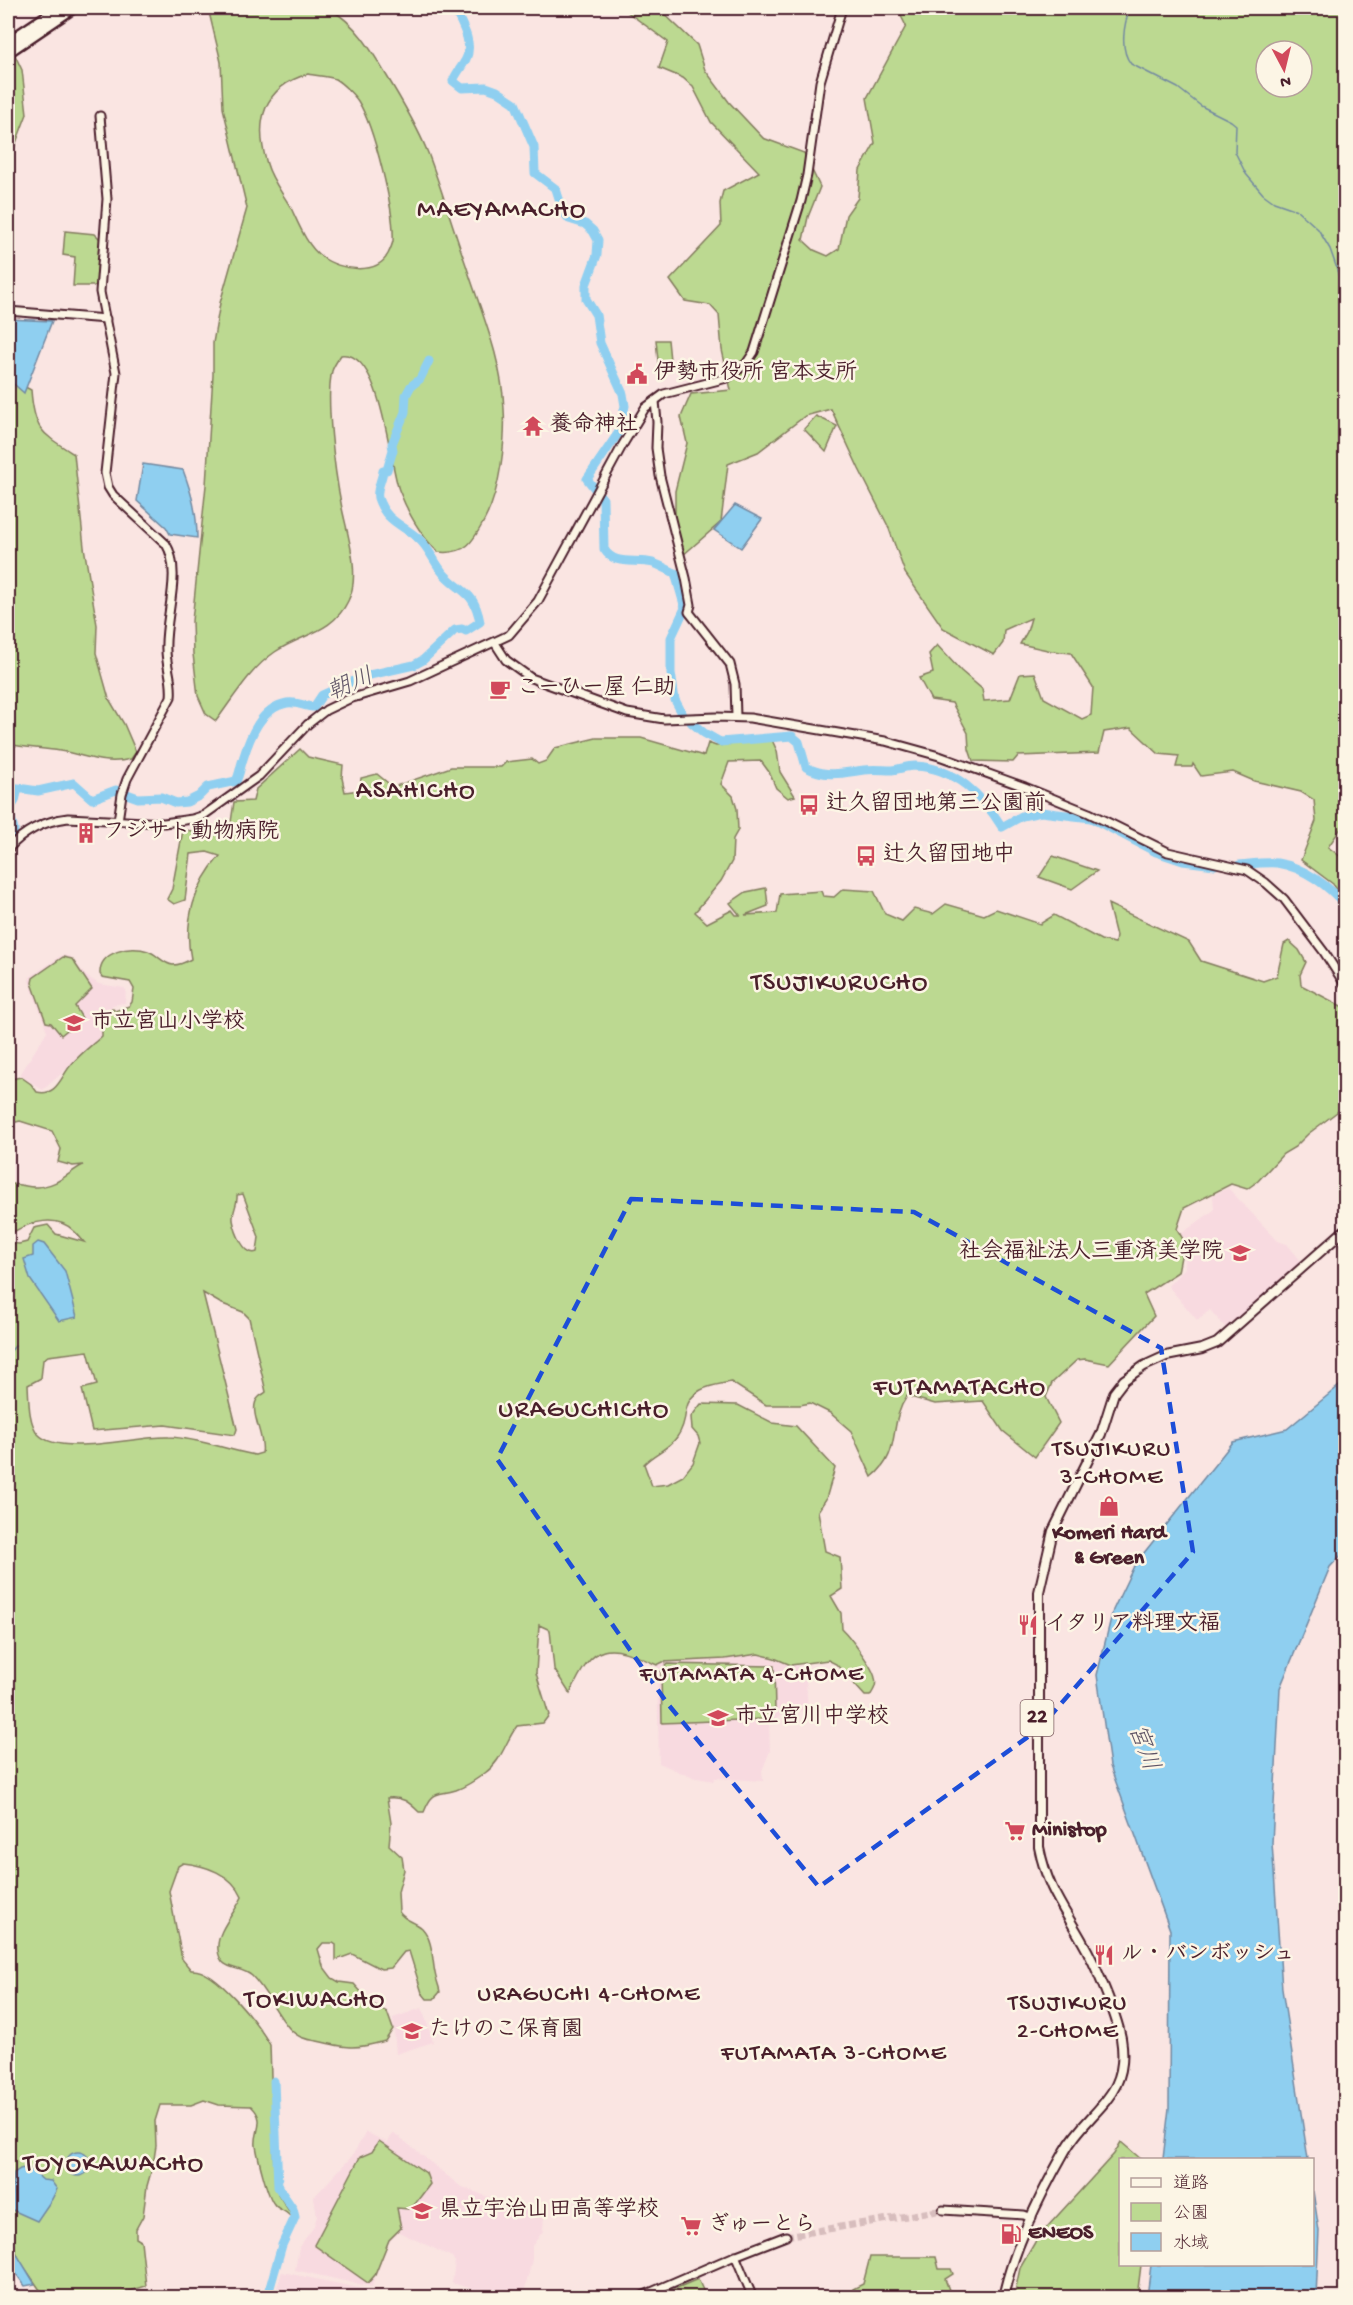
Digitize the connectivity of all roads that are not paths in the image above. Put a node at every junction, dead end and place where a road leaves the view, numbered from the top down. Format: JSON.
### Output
{"nodes":[{"id":1,"x":842,"y":8,"type":"edge"},
{"id":2,"x":67,"y":9,"type":"edge"},
{"id":3,"x":8,"y":42,"type":"edge"},
{"id":4,"x":8,"y":52,"type":"edge"},
{"id":5,"x":100,"y":116,"type":"dead end"},
{"id":6,"x":8,"y":311,"type":"edge"},
{"id":7,"x":106,"y":319,"type":"junction"},
{"id":8,"x":655,"y":401,"type":"junction"},
{"id":9,"x":495,"y":643,"type":"junction"},
{"id":10,"x":736,"y":717,"type":"junction"},
{"id":11,"x":118,"y":821,"type":"junction"},
{"id":12,"x":8,"y":849,"type":"edge"},
{"id":13,"x":1346,"y":986,"type":"edge"},
{"id":14,"x":1346,"y":1229,"type":"edge"},
{"id":15,"x":943,"y":2210,"type":"tunnel mouth"},
{"id":16,"x":1032,"y":2218,"type":"junction"},
{"id":17,"x":786,"y":2236,"type":"tunnel mouth"},
{"id":18,"x":735,"y":2255,"type":"junction"},
{"id":19,"x":642,"y":2296,"type":"edge"},
{"id":20,"x":753,"y":2298,"type":"edge"},
{"id":21,"x":1003,"y":2298,"type":"edge"}],
"edges":[{"from":1,"to":8,"type":"street"},
{"from":2,"to":3,"type":"highway"},
{"from":2,"to":4,"type":"highway"},
{"from":5,"to":7,"type":"street"},
{"from":6,"to":7,"type":"street"},
{"from":7,"to":11,"type":"street"},
{"from":8,"to":9,"type":"street"},
{"from":8,"to":10,"type":"street"},
{"from":9,"to":10,"type":"street"},
{"from":9,"to":11,"type":"street"},
{"from":10,"to":13,"type":"street"},
{"from":11,"to":12,"type":"street"},
{"from":14,"to":16,"type":"main road","number":"22"},
{"from":15,"to":16,"type":"street"},
{"from":16,"to":21,"type":"main road","number":"22"},
{"from":17,"to":18,"type":"street"},
{"from":18,"to":19,"type":"street"},
{"from":18,"to":20,"type":"street"}]}
